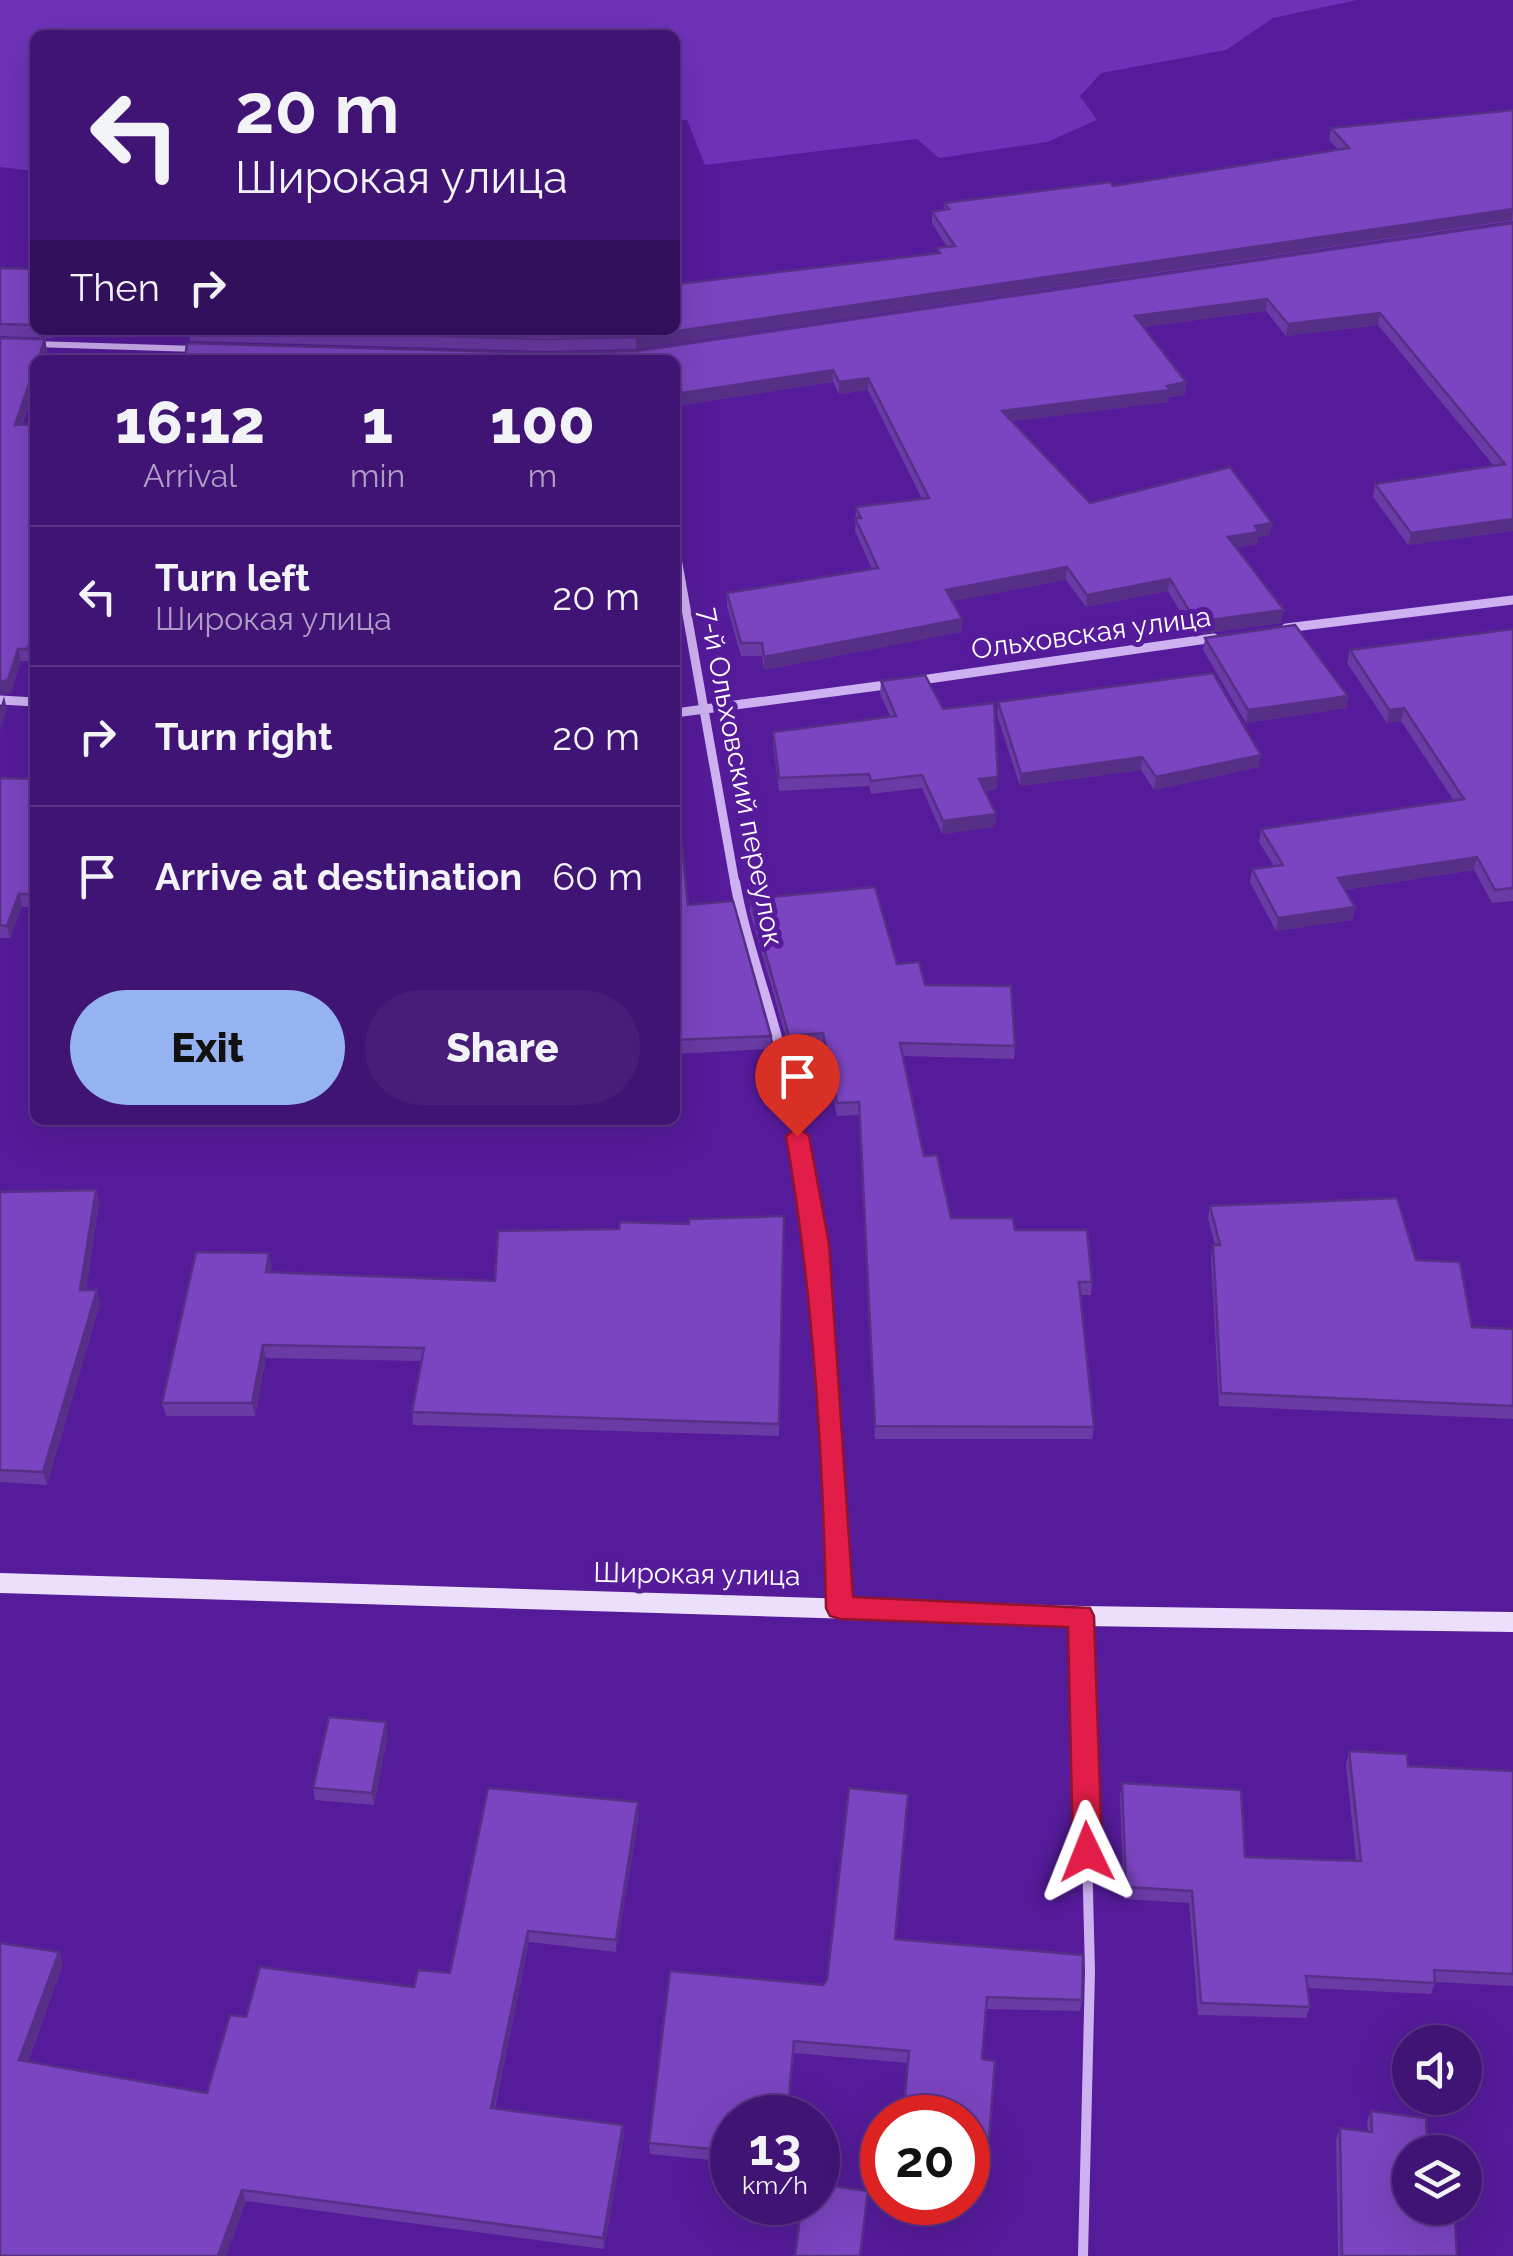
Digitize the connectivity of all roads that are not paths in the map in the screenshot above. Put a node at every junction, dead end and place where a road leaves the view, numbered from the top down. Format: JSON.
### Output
{"nodes":[{"id":1,"x":20,"y":344,"type":"edge"},
{"id":2,"x":214,"y":349,"type":"edge"},
{"id":3,"x":680,"y":572,"type":"edge"},
{"id":4,"x":1513,"y":600,"type":"edge"},
{"id":5,"x":1266,"y":631,"type":"edge"},
{"id":6,"x":1228,"y":636,"type":"edge"},
{"id":7,"x":0,"y":700,"type":"edge"},
{"id":8,"x":30,"y":702,"type":"edge"},
{"id":9,"x":708,"y":710,"type":"junction"},
{"id":10,"x":680,"y":713,"type":"edge"},
{"id":11,"x":0,"y":1584,"type":"edge"},
{"id":12,"x":840,"y":1608,"type":"junction"},
{"id":13,"x":1081,"y":1616,"type":"junction"},
{"id":14,"x":1513,"y":1622,"type":"edge"},
{"id":15,"x":1084,"y":2256,"type":"edge"}],
"edges":[{"from":1,"to":2,"type":"street"},
{"from":3,"to":9,"type":"street","name":"7-й Ольховский переулок"},
{"from":4,"to":5,"type":"street"},
{"from":6,"to":9,"type":"street","name":"Ольховская улица"},
{"from":7,"to":8,"type":"street"},
{"from":9,"to":10,"type":"street","name":"Ольховская улица"},
{"from":9,"to":12,"type":"street","name":"7-й Ольховский переулок"},
{"from":11,"to":12,"type":"street","name":"Широкая улица"},
{"from":12,"to":13,"type":"street","name":"Широкая улица"},
{"from":13,"to":14,"type":"street","name":"Широкая улица"},
{"from":13,"to":15,"type":"lane"}]}
